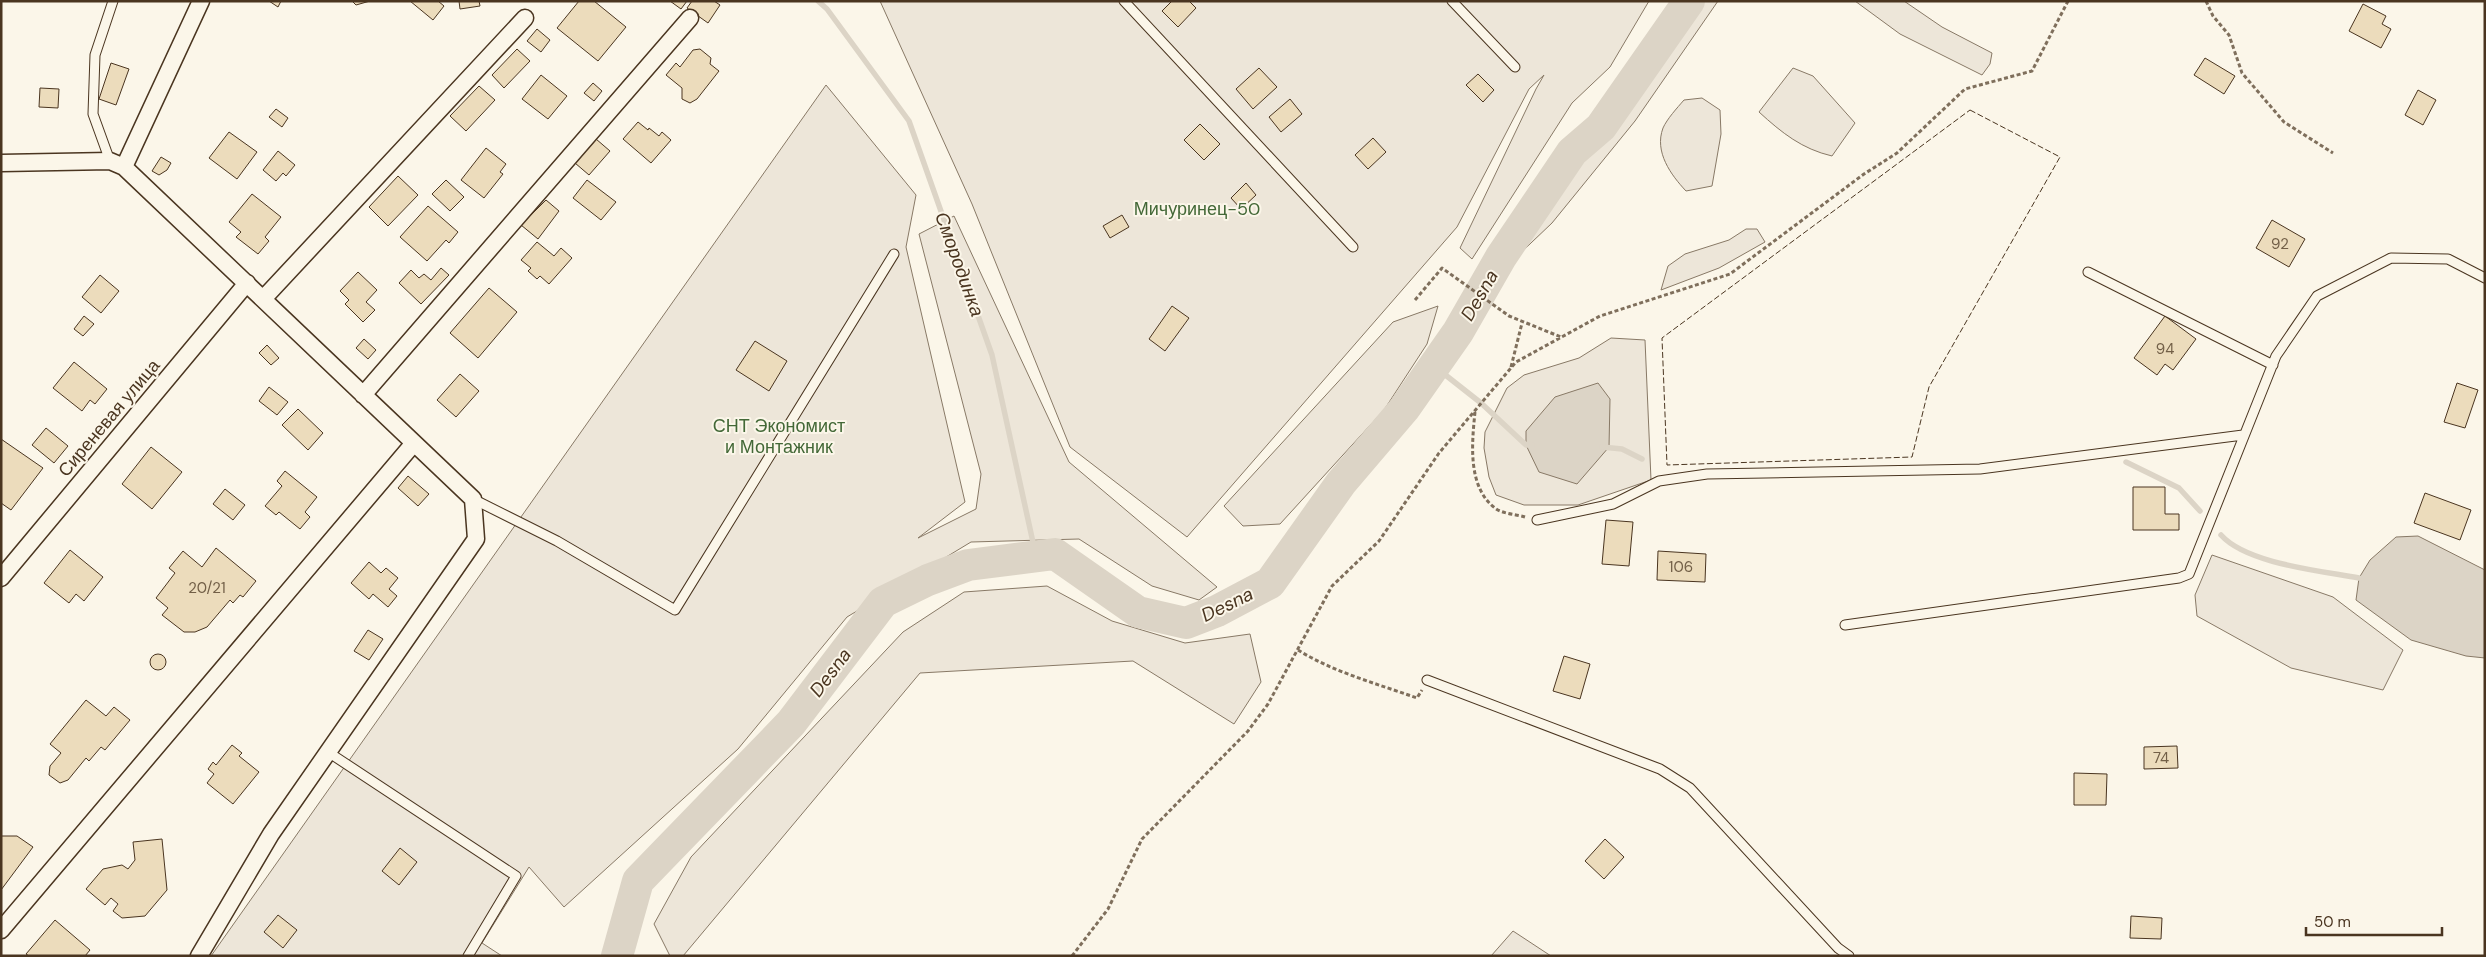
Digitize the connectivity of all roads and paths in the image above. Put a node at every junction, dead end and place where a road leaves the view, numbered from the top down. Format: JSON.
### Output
{"nodes":[{"id":1,"x":113,"y":1,"type":"edge"},
{"id":2,"x":201,"y":1,"type":"edge"},
{"id":3,"x":1124,"y":1,"type":"edge"},
{"id":4,"x":1452,"y":1,"type":"edge"},
{"id":5,"x":2068,"y":1,"type":"edge"},
{"id":6,"x":2206,"y":1,"type":"edge"},
{"id":7,"x":525,"y":18,"type":"dead end"},
{"id":8,"x":690,"y":18,"type":"dead end"},
{"id":9,"x":1515,"y":67,"type":"dead end"},
{"id":10,"x":2333,"y":153,"type":"dead end"},
{"id":11,"x":6,"y":163,"type":"edge"},
{"id":12,"x":117,"y":164,"type":"junction"},
{"id":13,"x":1,"y":177,"type":"edge"},
{"id":14,"x":1353,"y":247,"type":"dead end"},
{"id":15,"x":894,"y":254,"type":"dead end"},
{"id":16,"x":2088,"y":272,"type":"dead end"},
{"id":17,"x":2485,"y":278,"type":"edge"},
{"id":18,"x":247,"y":284,"type":"junction"},
{"id":19,"x":263,"y":300,"type":"junction"},
{"id":20,"x":1415,"y":300,"type":"dead end"},
{"id":21,"x":1522,"y":323,"type":"junction"},
{"id":22,"x":1562,"y":337,"type":"junction"},
{"id":23,"x":2273,"y":364,"type":"junction"},
{"id":24,"x":1511,"y":367,"type":"junction"},
{"id":25,"x":363,"y":395,"type":"junction"},
{"id":26,"x":1475,"y":410,"type":"junction"},
{"id":27,"x":2243,"y":435,"type":"junction"},
{"id":28,"x":414,"y":442,"type":"junction"},
{"id":29,"x":473,"y":499,"type":"junction"},
{"id":30,"x":1537,"y":520,"type":"joint"},
{"id":31,"x":1,"y":578,"type":"edge"},
{"id":32,"x":1845,"y":625,"type":"dead end"},
{"id":33,"x":1298,"y":650,"type":"junction"},
{"id":34,"x":1427,"y":680,"type":"joint"},
{"id":35,"x":328,"y":752,"type":"junction"},
{"id":36,"x":1,"y":930,"type":"edge"},
{"id":37,"x":199,"y":956,"type":"edge"},
{"id":38,"x":468,"y":956,"type":"edge"},
{"id":39,"x":1072,"y":956,"type":"edge"},
{"id":40,"x":1849,"y":956,"type":"edge"}],
"edges":[{"from":1,"to":12,"type":"lane"},
{"from":2,"to":12,"type":"street"},
{"from":3,"to":14,"type":"lane"},
{"from":4,"to":9,"type":"lane"},
{"from":5,"to":22,"type":"path"},
{"from":6,"to":10,"type":"path"},
{"from":7,"to":19,"type":"street"},
{"from":8,"to":25,"type":"street"},
{"from":11,"to":12,"type":"street"},
{"from":11,"to":13,"type":"street"},
{"from":12,"to":18,"type":"street"},
{"from":15,"to":29,"type":"lane"},
{"from":16,"to":23,"type":"lane"},
{"from":17,"to":23,"type":"lane"},
{"from":18,"to":19,"type":"street"},
{"from":18,"to":31,"type":"street","name":"Сиреневая улица"},
{"from":19,"to":25,"type":"street"},
{"from":20,"to":21,"type":"path"},
{"from":21,"to":22,"type":"path"},
{"from":21,"to":24,"type":"path"},
{"from":22,"to":24,"type":"path"},
{"from":23,"to":27,"type":"lane"},
{"from":24,"to":26,"type":"path"},
{"from":25,"to":28,"type":"street"},
{"from":26,"to":30,"type":"path"},
{"from":26,"to":33,"type":"path"},
{"from":27,"to":30,"type":"lane"},
{"from":27,"to":32,"type":"lane"},
{"from":28,"to":29,"type":"street"},
{"from":28,"to":36,"type":"street"},
{"from":29,"to":35,"type":"street"},
{"from":33,"to":34,"type":"path"},
{"from":33,"to":39,"type":"path"},
{"from":34,"to":40,"type":"lane"},
{"from":35,"to":37,"type":"street"},
{"from":35,"to":38,"type":"lane"}]}
